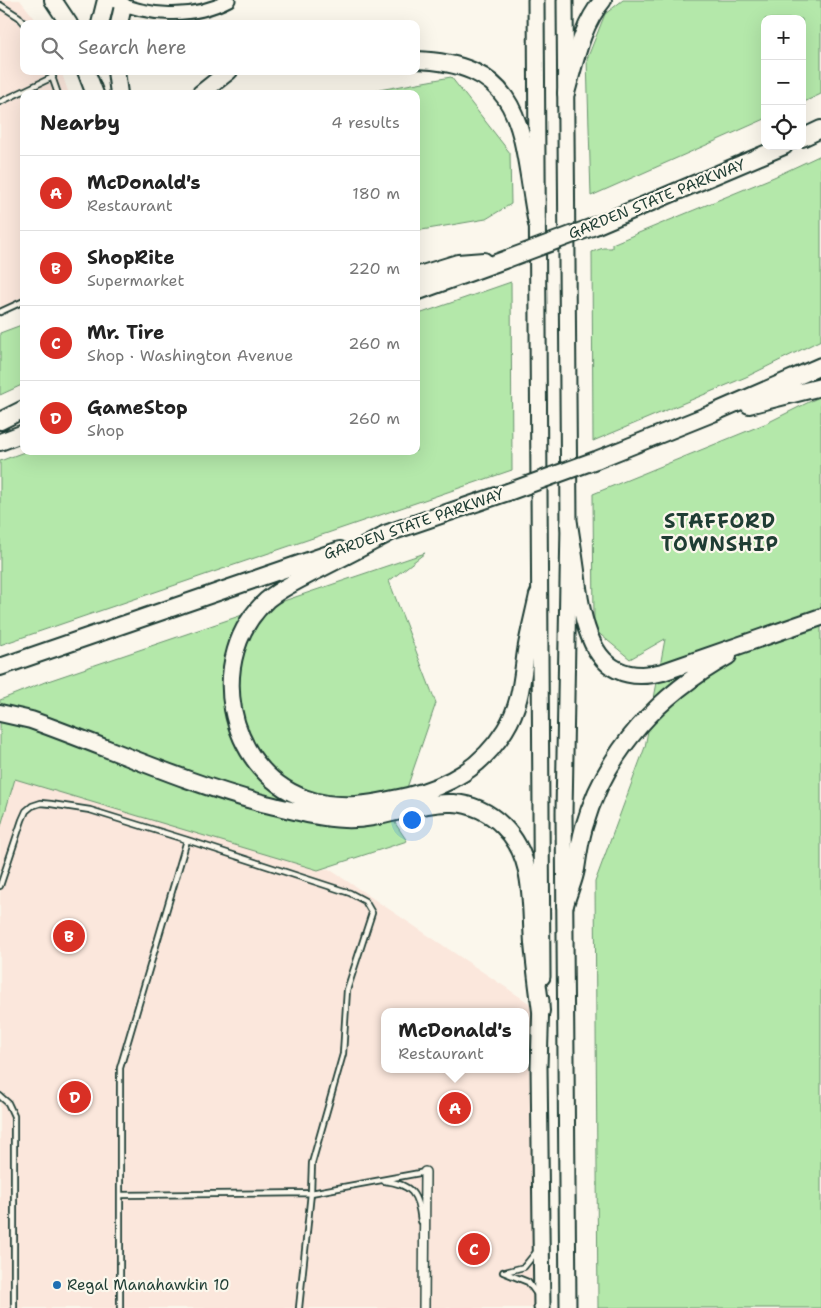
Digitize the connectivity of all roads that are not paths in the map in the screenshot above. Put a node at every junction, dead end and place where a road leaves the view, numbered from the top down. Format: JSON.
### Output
{"nodes":[{"id":1,"x":53,"y":0,"type":"edge"},
{"id":2,"x":106,"y":0,"type":"edge"},
{"id":3,"x":229,"y":0,"type":"edge"},
{"id":4,"x":536,"y":0,"type":"edge"},
{"id":5,"x":565,"y":0,"type":"edge"},
{"id":6,"x":603,"y":0,"type":"edge"},
{"id":7,"x":116,"y":3,"type":"edge"},
{"id":8,"x":0,"y":5,"type":"edge"},
{"id":9,"x":22,"y":20,"type":"edge"},
{"id":10,"x":66,"y":20,"type":"edge"},
{"id":11,"x":101,"y":20,"type":"edge"},
{"id":12,"x":118,"y":20,"type":"edge"},
{"id":13,"x":420,"y":60,"type":"edge"},
{"id":14,"x":88,"y":75,"type":"edge"},
{"id":15,"x":98,"y":75,"type":"edge"},
{"id":16,"x":117,"y":75,"type":"edge"},
{"id":17,"x":225,"y":75,"type":"edge"},
{"id":18,"x":53,"y":77,"type":"joint"},
{"id":19,"x":25,"y":90,"type":"edge"},
{"id":20,"x":57,"y":90,"type":"edge"},
{"id":21,"x":93,"y":90,"type":"edge"},
{"id":22,"x":99,"y":90,"type":"edge"},
{"id":23,"x":119,"y":90,"type":"edge"},
{"id":24,"x":205,"y":90,"type":"edge"},
{"id":25,"x":20,"y":93,"type":"edge"},
{"id":26,"x":566,"y":93,"type":"junction"},
{"id":27,"x":0,"y":102,"type":"edge"},
{"id":28,"x":821,"y":129,"type":"edge"},
{"id":29,"x":806,"y":136,"type":"edge"},
{"id":30,"x":775,"y":150,"type":"edge"},
{"id":31,"x":537,"y":224,"type":"junction"},
{"id":32,"x":507,"y":259,"type":"junction"},
{"id":33,"x":420,"y":275,"type":"edge"},
{"id":34,"x":420,"y":291,"type":"edge"},
{"id":35,"x":20,"y":303,"type":"edge"},
{"id":36,"x":0,"y":312,"type":"edge"},
{"id":37,"x":821,"y":366,"type":"edge"},
{"id":38,"x":821,"y":387,"type":"edge"},
{"id":39,"x":20,"y":411,"type":"edge"},
{"id":40,"x":713,"y":413,"type":"junction"},
{"id":41,"x":0,"y":421,"type":"edge"},
{"id":42,"x":20,"y":434,"type":"edge"},
{"id":43,"x":0,"y":442,"type":"edge"},
{"id":44,"x":568,"y":524,"type":"junction"},
{"id":45,"x":393,"y":532,"type":"junction"},
{"id":46,"x":538,"y":595,"type":"junction"},
{"id":47,"x":821,"y":617,"type":"edge"},
{"id":48,"x":750,"y":644,"type":"junction"},
{"id":49,"x":0,"y":667,"type":"edge"},
{"id":50,"x":0,"y":713,"type":"edge"},
{"id":51,"x":187,"y":840,"type":"junction"},
{"id":52,"x":0,"y":886,"type":"edge"},
{"id":53,"x":564,"y":905,"type":"junction"},
{"id":54,"x":541,"y":1011,"type":"junction"},
{"id":55,"x":0,"y":1096,"type":"edge"},
{"id":56,"x":424,"y":1172,"type":"joint"},
{"id":57,"x":380,"y":1180,"type":"junction"},
{"id":58,"x":312,"y":1192,"type":"junction"},
{"id":59,"x":120,"y":1195,"type":"junction"},
{"id":60,"x":422,"y":1237,"type":"junction"},
{"id":61,"x":542,"y":1244,"type":"junction"},
{"id":62,"x":542,"y":1306,"type":"edge"},
{"id":63,"x":14,"y":1308,"type":"edge"},
{"id":64,"x":120,"y":1308,"type":"edge"},
{"id":65,"x":299,"y":1308,"type":"edge"},
{"id":66,"x":424,"y":1308,"type":"edge"},
{"id":67,"x":568,"y":1308,"type":"edge"}],
"edges":[{"from":1,"to":10,"type":"highway"},
{"from":2,"to":11,"type":"highway"},
{"from":3,"to":7,"type":"street"},
{"from":4,"to":31,"type":"highway"},
{"from":5,"to":26,"type":"highway"},
{"from":6,"to":26,"type":"highway"},
{"from":7,"to":12,"type":"highway"},
{"from":8,"to":9,"type":"lane"},
{"from":13,"to":31,"type":"highway"},
{"from":14,"to":21,"type":"highway"},
{"from":15,"to":22,"type":"highway"},
{"from":16,"to":23,"type":"highway"},
{"from":17,"to":24,"type":"highway"},
{"from":18,"to":19,"type":"lane"},
{"from":18,"to":20,"type":"lane"},
{"from":25,"to":27,"type":"lane"},
{"from":26,"to":44,"type":"highway"},
{"from":28,"to":29,"type":"highway"},
{"from":30,"to":32,"type":"highway","name":"GARDEN STATE PARKWAY","bridge":true},
{"from":31,"to":46,"type":"highway"},
{"from":32,"to":33,"type":"highway"},
{"from":32,"to":34,"type":"highway","name":"GARDEN STATE PARKWAY"},
{"from":35,"to":36,"type":"lane"},
{"from":37,"to":40,"type":"highway","name":"GARDEN STATE PARKWAY"},
{"from":38,"to":40,"type":"highway"},
{"from":39,"to":41,"type":"highway"},
{"from":40,"to":45,"type":"highway","name":"GARDEN STATE PARKWAY","bridge":true},
{"from":42,"to":43,"type":"highway"},
{"from":44,"to":48,"type":"highway"},
{"from":44,"to":53,"type":"highway"},
{"from":45,"to":46,"type":"highway"},
{"from":45,"to":49,"type":"highway","name":"GARDEN STATE PARKWAY"},
{"from":46,"to":54,"type":"highway"},
{"from":47,"to":48,"type":"highway"},
{"from":48,"to":53,"type":"highway"},
{"from":50,"to":54,"type":"highway"},
{"from":51,"to":52,"type":"lane"},
{"from":51,"to":58,"type":"lane"},
{"from":51,"to":59,"type":"lane"},
{"from":53,"to":67,"type":"highway"},
{"from":54,"to":61,"type":"highway"},
{"from":55,"to":63,"type":"lane"},
{"from":56,"to":57,"type":"lane"},
{"from":56,"to":60,"type":"street"},
{"from":57,"to":58,"type":"lane"},
{"from":57,"to":60,"type":"lane"},
{"from":58,"to":59,"type":"lane"},
{"from":58,"to":65,"type":"lane"},
{"from":59,"to":64,"type":"lane"},
{"from":60,"to":66,"type":"street"},
{"from":61,"to":62,"type":"highway"},
{"from":61,"to":62,"type":"lane"}]}
